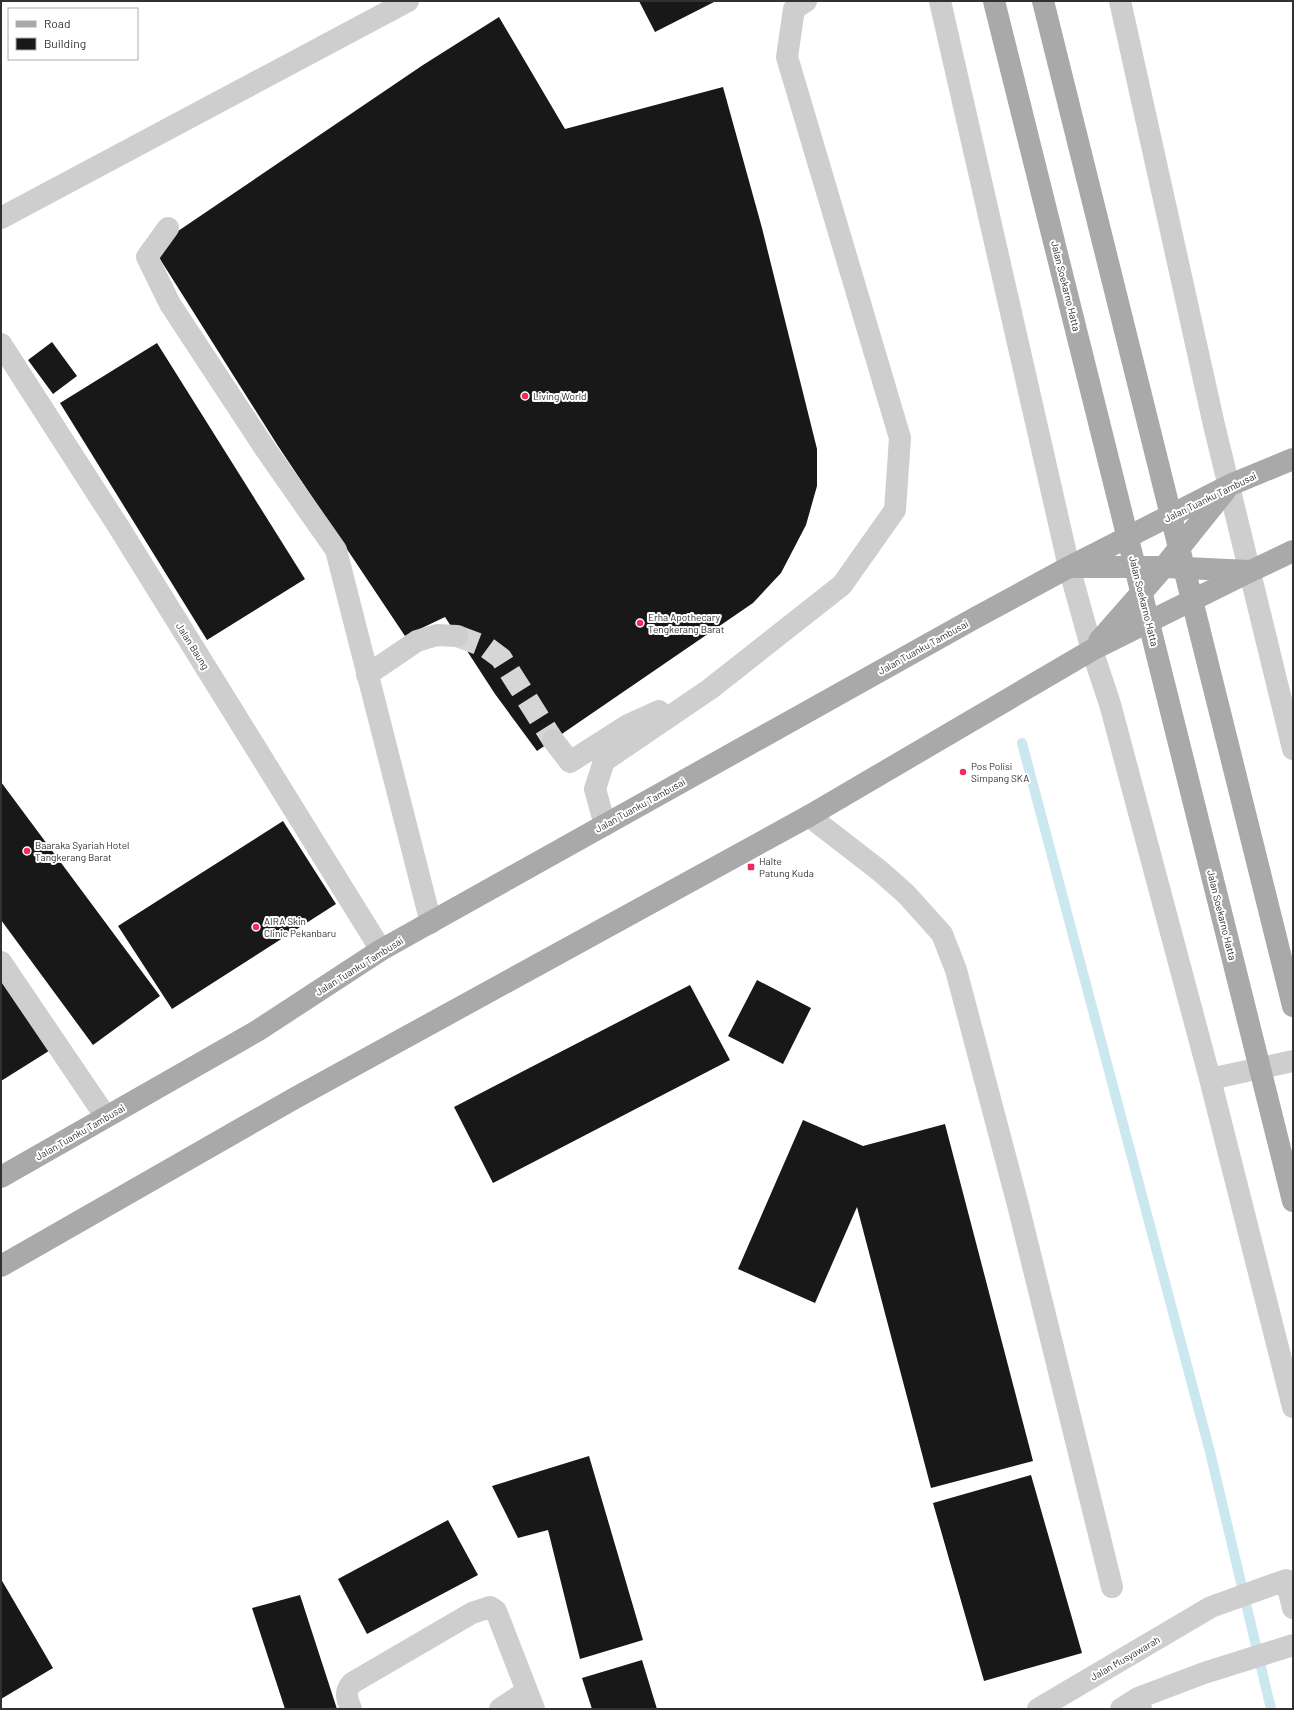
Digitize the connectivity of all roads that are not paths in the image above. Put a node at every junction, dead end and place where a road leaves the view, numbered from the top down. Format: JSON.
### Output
{"nodes":[{"id":1,"x":408,"y":1,"type":"edge"},
{"id":2,"x":806,"y":1,"type":"edge"},
{"id":3,"x":940,"y":1,"type":"edge"},
{"id":4,"x":994,"y":1,"type":"edge"},
{"id":5,"x":1043,"y":1,"type":"edge"},
{"id":6,"x":1120,"y":1,"type":"edge"},
{"id":7,"x":1,"y":218,"type":"edge"},
{"id":8,"x":168,"y":228,"type":"dead end"},
{"id":9,"x":1,"y":344,"type":"edge"},
{"id":10,"x":1293,"y":459,"type":"edge"},
{"id":11,"x":1230,"y":486,"type":"junction"},
{"id":12,"x":1293,"y":551,"type":"edge"},
{"id":13,"x":1069,"y":567,"type":"junction"},
{"id":14,"x":1164,"y":567,"type":"junction"},
{"id":15,"x":1251,"y":571,"type":"junction"},
{"id":16,"x":457,"y":636,"type":"tunnel mouth"},
{"id":17,"x":1092,"y":650,"type":"junction"},
{"id":18,"x":367,"y":675,"type":"junction"},
{"id":19,"x":710,"y":689,"type":"junction"},
{"id":20,"x":553,"y":740,"type":"tunnel mouth"},
{"id":21,"x":1293,"y":749,"type":"edge"},
{"id":22,"x":809,"y":816,"type":"junction"},
{"id":23,"x":605,"y":825,"type":"junction"},
{"id":24,"x":430,"y":923,"type":"junction"},
{"id":25,"x":381,"y":950,"type":"junction"},
{"id":26,"x":1,"y":962,"type":"edge"},
{"id":27,"x":1293,"y":1006,"type":"edge"},
{"id":28,"x":1293,"y":1061,"type":"edge"},
{"id":29,"x":1210,"y":1079,"type":"junction"},
{"id":30,"x":106,"y":1117,"type":"junction"},
{"id":31,"x":1,"y":1177,"type":"edge"},
{"id":32,"x":1293,"y":1201,"type":"edge"},
{"id":33,"x":1,"y":1266,"type":"edge"},
{"id":34,"x":1293,"y":1407,"type":"edge"},
{"id":35,"x":1112,"y":1587,"type":"dead end"},
{"id":36,"x":1293,"y":1608,"type":"edge"},
{"id":37,"x":1293,"y":1644,"type":"edge"},
{"id":38,"x":531,"y":1700,"type":"edge"},
{"id":39,"x":1133,"y":1706,"type":"edge"},
{"id":40,"x":351,"y":1709,"type":"edge"},
{"id":41,"x":500,"y":1709,"type":"edge"},
{"id":42,"x":1038,"y":1709,"type":"edge"}],
"edges":[{"from":1,"to":7,"type":"street"},
{"from":2,"to":19,"type":"street"},
{"from":3,"to":13,"type":"street"},
{"from":4,"to":32,"type":"main road","name":"Jalan Soekarno Hatta","bridge":true},
{"from":5,"to":27,"type":"main road","bridge":true},
{"from":6,"to":11,"type":"street"},
{"from":8,"to":18,"type":"street"},
{"from":9,"to":25,"type":"street","name":"Jalan Baung"},
{"from":10,"to":11,"type":"main road","name":"Jalan Tuanku Tambusai"},
{"from":11,"to":13,"type":"main road","name":"Jalan Tuanku Tambusai"},
{"from":11,"to":14,"type":"main road"},
{"from":11,"to":15,"type":"street"},
{"from":12,"to":15,"type":"main road"},
{"from":13,"to":14,"type":"main road"},
{"from":13,"to":17,"type":"street"},
{"from":13,"to":23,"type":"main road","name":"Jalan Tuanku Tambusai"},
{"from":14,"to":15,"type":"main road"},
{"from":14,"to":17,"type":"main road"},
{"from":15,"to":17,"type":"main road"},
{"from":15,"to":21,"type":"street"},
{"from":16,"to":18,"type":"street"},
{"from":17,"to":22,"type":"main road"},
{"from":17,"to":29,"type":"street"},
{"from":18,"to":24,"type":"street"},
{"from":19,"to":20,"type":"street"},
{"from":19,"to":23,"type":"street"},
{"from":22,"to":33,"type":"main road"},
{"from":22,"to":35,"type":"street"},
{"from":23,"to":24,"type":"main road","name":"Jalan Tuanku Tambusai"},
{"from":24,"to":25,"type":"main road","name":"Jalan Tuanku Tambusai"},
{"from":25,"to":30,"type":"main road","name":"Jalan Tuanku Tambusai"},
{"from":26,"to":30,"type":"street"},
{"from":28,"to":29,"type":"street"},
{"from":29,"to":34,"type":"street"},
{"from":30,"to":31,"type":"main road","name":"Jalan Tuanku Tambusai"},
{"from":36,"to":42,"type":"street","name":"Jalan Musyawarah"},
{"from":37,"to":39,"type":"street"},
{"from":38,"to":40,"type":"street"},
{"from":38,"to":41,"type":"street"}]}
